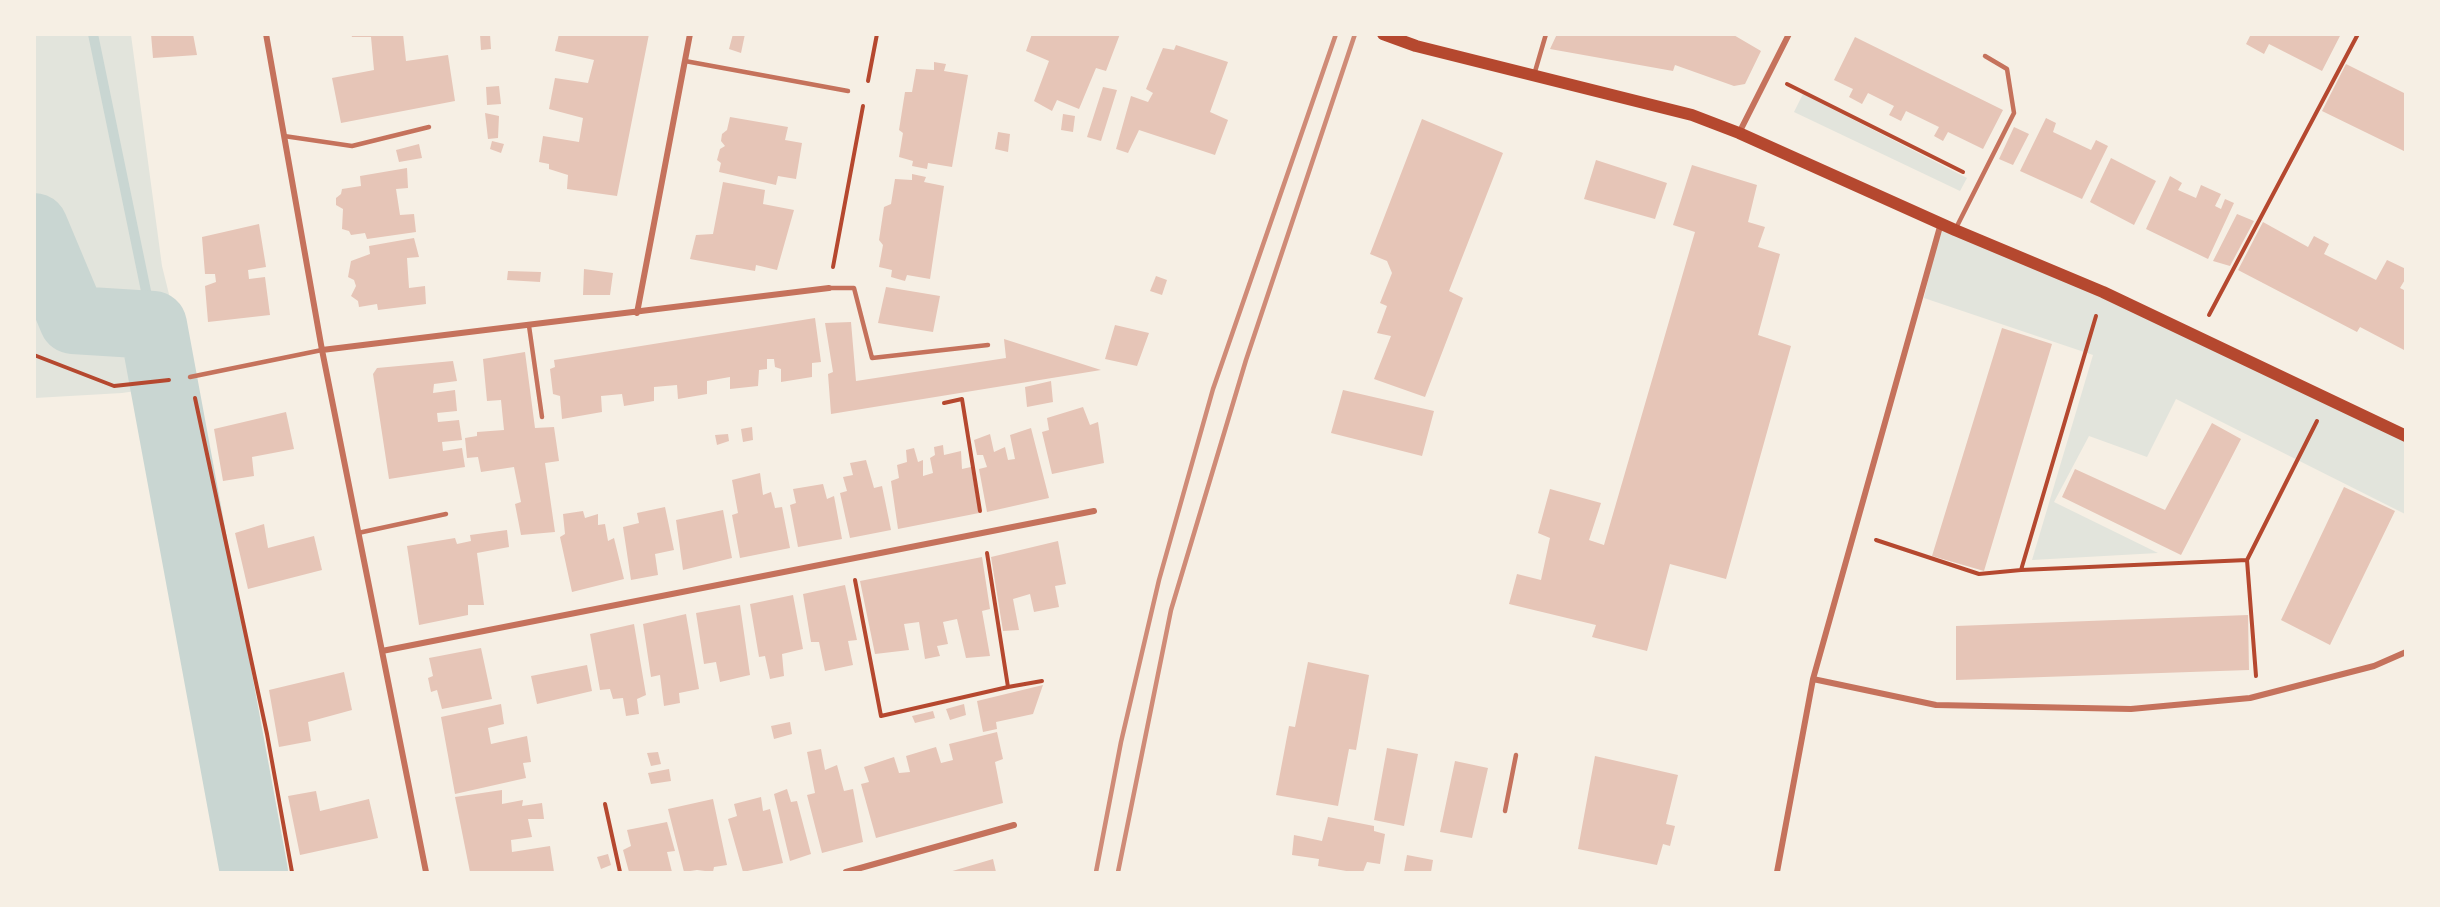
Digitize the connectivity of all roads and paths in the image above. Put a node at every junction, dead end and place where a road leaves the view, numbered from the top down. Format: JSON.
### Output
{"nodes":[{"id":1,"x":266,"y":34,"type":"edge"},
{"id":2,"x":690,"y":34,"type":"edge"},
{"id":3,"x":877,"y":34,"type":"edge"},
{"id":4,"x":1383,"y":34,"type":"edge"},
{"id":5,"x":1546,"y":34,"type":"edge"},
{"id":6,"x":1789,"y":34,"type":"edge"},
{"id":7,"x":2358,"y":34,"type":"edge"},
{"id":8,"x":1985,"y":56,"type":"dead end"},
{"id":9,"x":685,"y":60,"type":"junction"},
{"id":10,"x":1767,"y":75,"type":"junction"},
{"id":11,"x":1533,"y":76,"type":"junction"},
{"id":12,"x":849,"y":91,"type":"dead end"},
{"id":13,"x":866,"y":92,"type":"dead end"},
{"id":14,"x":864,"y":104,"type":"dead end"},
{"id":15,"x":429,"y":127,"type":"dead end"},
{"id":16,"x":1738,"y":133,"type":"junction"},
{"id":17,"x":284,"y":136,"type":"junction"},
{"id":18,"x":1979,"y":180,"type":"junction"},
{"id":19,"x":1941,"y":223,"type":"junction"},
{"id":20,"x":1955,"y":230,"type":"junction"},
{"id":21,"x":829,"y":288,"type":"junction"},
{"id":22,"x":2103,"y":292,"type":"junction"},
{"id":23,"x":637,"y":313,"type":"junction"},
{"id":24,"x":529,"y":326,"type":"junction"},
{"id":25,"x":2197,"y":338,"type":"junction"},
{"id":26,"x":988,"y":345,"type":"dead end"},
{"id":27,"x":322,"y":350,"type":"junction"},
{"id":28,"x":34,"y":355,"type":"edge"},
{"id":29,"x":190,"y":377,"type":"joint"},
{"id":30,"x":171,"y":379,"type":"dead end"},
{"id":31,"x":2328,"y":399,"type":"junction"},
{"id":32,"x":944,"y":403,"type":"dead end"},
{"id":33,"x":542,"y":417,"type":"dead end"},
{"id":34,"x":2406,"y":436,"type":"edge"},
{"id":35,"x":1094,"y":511,"type":"dead end"},
{"id":36,"x":446,"y":514,"type":"dead end"},
{"id":37,"x":1853,"y":532,"type":"junction"},
{"id":38,"x":358,"y":533,"type":"junction"},
{"id":39,"x":984,"y":533,"type":"junction"},
{"id":40,"x":851,"y":559,"type":"junction"},
{"id":41,"x":2247,"y":560,"type":"junction"},
{"id":42,"x":2021,"y":570,"type":"junction"},
{"id":43,"x":382,"y":651,"type":"junction"},
{"id":44,"x":2406,"y":652,"type":"edge"},
{"id":45,"x":1813,"y":679,"type":"junction"},
{"id":46,"x":1042,"y":681,"type":"dead end"},
{"id":47,"x":1008,"y":687,"type":"junction"},
{"id":48,"x":2258,"y":696,"type":"junction"},
{"id":49,"x":1516,"y":756,"type":"dead end"},
{"id":50,"x":605,"y":804,"type":"dead end"},
{"id":51,"x":1505,"y":811,"type":"dead end"},
{"id":52,"x":1014,"y":825,"type":"dead end"},
{"id":53,"x":292,"y":873,"type":"edge"},
{"id":54,"x":426,"y":873,"type":"edge"},
{"id":55,"x":620,"y":873,"type":"edge"},
{"id":56,"x":846,"y":873,"type":"edge"},
{"id":57,"x":1777,"y":873,"type":"edge"}],
"edges":[{"from":1,"to":17,"type":"street"},
{"from":2,"to":9,"type":"street"},
{"from":3,"to":13,"type":"path"},
{"from":4,"to":11,"type":"main road"},
{"from":5,"to":11,"type":"lane"},
{"from":6,"to":10,"type":"street"},
{"from":7,"to":25,"type":"path"},
{"from":8,"to":18,"type":"lane"},
{"from":9,"to":12,"type":"lane"},
{"from":9,"to":23,"type":"street"},
{"from":10,"to":16,"type":"street"},
{"from":10,"to":18,"type":"path"},
{"from":11,"to":16,"type":"main road"},
{"from":14,"to":21,"type":"path"},
{"from":15,"to":17,"type":"lane"},
{"from":16,"to":19,"type":"main road"},
{"from":17,"to":27,"type":"street"},
{"from":18,"to":20,"type":"lane"},
{"from":19,"to":20,"type":"main road"},
{"from":19,"to":37,"type":"street"},
{"from":20,"to":22,"type":"main road"},
{"from":21,"to":23,"type":"street"},
{"from":21,"to":26,"type":"lane"},
{"from":22,"to":25,"type":"main road"},
{"from":22,"to":42,"type":"path"},
{"from":23,"to":24,"type":"street"},
{"from":24,"to":27,"type":"street"},
{"from":24,"to":33,"type":"lane"},
{"from":25,"to":31,"type":"main road"},
{"from":27,"to":29,"type":"lane"},
{"from":27,"to":38,"type":"street"},
{"from":28,"to":30,"type":"path"},
{"from":29,"to":53,"type":"path"},
{"from":31,"to":34,"type":"main road"},
{"from":31,"to":41,"type":"path"},
{"from":32,"to":39,"type":"path"},
{"from":35,"to":39,"type":"street"},
{"from":36,"to":38,"type":"lane"},
{"from":37,"to":42,"type":"path"},
{"from":37,"to":45,"type":"street"},
{"from":38,"to":43,"type":"street"},
{"from":39,"to":40,"type":"street"},
{"from":39,"to":47,"type":"path"},
{"from":40,"to":43,"type":"street"},
{"from":40,"to":47,"type":"path"},
{"from":41,"to":42,"type":"path"},
{"from":41,"to":48,"type":"path"},
{"from":43,"to":54,"type":"street"},
{"from":44,"to":48,"type":"street"},
{"from":45,"to":48,"type":"street"},
{"from":45,"to":57,"type":"street"},
{"from":46,"to":47,"type":"path"},
{"from":49,"to":51,"type":"lane"},
{"from":50,"to":55,"type":"path"},
{"from":52,"to":56,"type":"street"}]}
